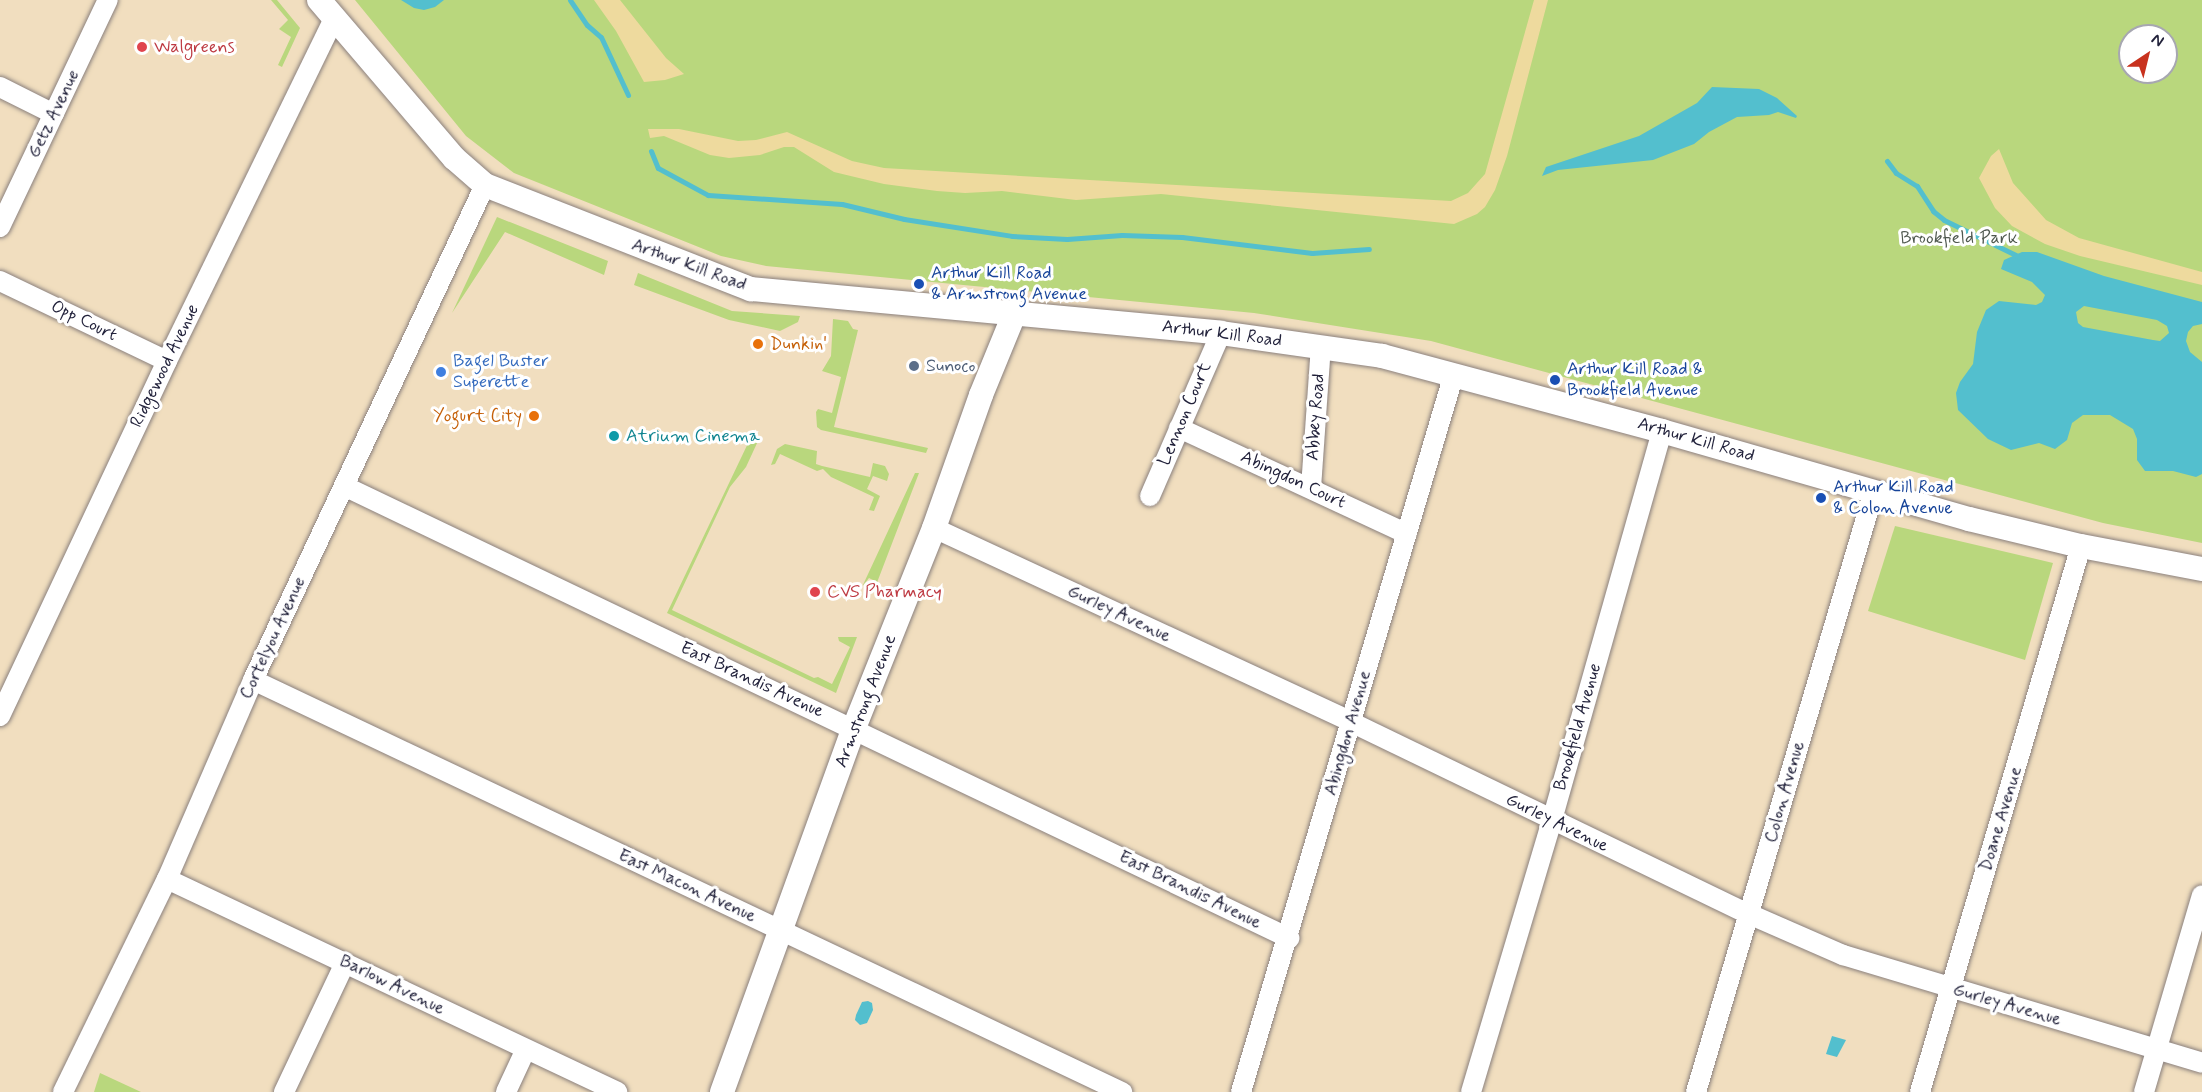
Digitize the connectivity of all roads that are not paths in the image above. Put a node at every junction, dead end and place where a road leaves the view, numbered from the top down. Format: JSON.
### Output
{"nodes":[{"id":1,"x":108,"y":0,"type":"edge"},
{"id":2,"x":326,"y":9,"type":"edge"},
{"id":3,"x":0,"y":87,"type":"edge"},
{"id":4,"x":54,"y":114,"type":"junction"},
{"id":5,"x":485,"y":185,"type":"junction"},
{"id":6,"x":0,"y":227,"type":"edge"},
{"id":7,"x":0,"y":281,"type":"edge"},
{"id":8,"x":1015,"y":312,"type":"junction"},
{"id":9,"x":1221,"y":333,"type":"junction"},
{"id":10,"x":1321,"y":346,"type":"junction"},
{"id":11,"x":167,"y":361,"type":"junction"},
{"id":12,"x":1454,"y":374,"type":"junction"},
{"id":13,"x":1179,"y":428,"type":"junction"},
{"id":14,"x":1662,"y":431,"type":"junction"},
{"id":15,"x":344,"y":486,"type":"junction"},
{"id":16,"x":1311,"y":488,"type":"junction"},
{"id":17,"x":1874,"y":491,"type":"junction"},
{"id":18,"x":1150,"y":496,"type":"dead end"},
{"id":19,"x":934,"y":528,"type":"junction"},
{"id":20,"x":1407,"y":534,"type":"junction"},
{"id":21,"x":2081,"y":546,"type":"junction"},
{"id":22,"x":2202,"y":569,"type":"edge"},
{"id":23,"x":253,"y":680,"type":"junction"},
{"id":24,"x":0,"y":716,"type":"edge"},
{"id":25,"x":1351,"y":722,"type":"junction"},
{"id":26,"x":854,"y":728,"type":"junction"},
{"id":27,"x":1552,"y":820,"type":"junction"},
{"id":28,"x":167,"y":879,"type":"junction"},
{"id":29,"x":2202,"y":895,"type":"edge"},
{"id":30,"x":1749,"y":914,"type":"junction"},
{"id":31,"x":782,"y":931,"type":"junction"},
{"id":32,"x":1289,"y":938,"type":"junction"},
{"id":33,"x":345,"y":963,"type":"junction"},
{"id":34,"x":1950,"y":989,"type":"junction"},
{"id":35,"x":526,"y":1049,"type":"junction"},
{"id":36,"x":2157,"y":1049,"type":"junction"},
{"id":37,"x":2202,"y":1062,"type":"edge"},
{"id":38,"x":63,"y":1092,"type":"edge"},
{"id":39,"x":284,"y":1092,"type":"edge"},
{"id":40,"x":506,"y":1092,"type":"edge"},
{"id":41,"x":617,"y":1092,"type":"edge"},
{"id":42,"x":722,"y":1092,"type":"edge"},
{"id":43,"x":1122,"y":1092,"type":"edge"},
{"id":44,"x":1240,"y":1092,"type":"edge"},
{"id":45,"x":1471,"y":1092,"type":"edge"},
{"id":46,"x":1696,"y":1092,"type":"edge"},
{"id":47,"x":1920,"y":1092,"type":"edge"},
{"id":48,"x":2144,"y":1092,"type":"edge"}],
"edges":[{"from":1,"to":4,"type":"street","name":"Getz Avenue"},
{"from":2,"to":5,"type":"street","name":"Arthur Kill Road"},
{"from":2,"to":11,"type":"street","name":"Ridgewood Avenue"},
{"from":3,"to":4,"type":"street"},
{"from":4,"to":6,"type":"street","name":"Getz Avenue"},
{"from":5,"to":8,"type":"street","name":"Arthur Kill Road"},
{"from":5,"to":15,"type":"street","name":"Cortelyou Avenue"},
{"from":7,"to":11,"type":"street","name":"Opp Court"},
{"from":8,"to":9,"type":"street","name":"Arthur Kill Road"},
{"from":8,"to":19,"type":"street","name":"Armstrong Avenue"},
{"from":9,"to":10,"type":"street","name":"Arthur Kill Road"},
{"from":9,"to":13,"type":"street","name":"Lennon Court"},
{"from":10,"to":12,"type":"street","name":"Arthur Kill Road"},
{"from":10,"to":16,"type":"street","name":"Abbey Road"},
{"from":11,"to":24,"type":"street","name":"Ridgewood Avenue"},
{"from":12,"to":14,"type":"street","name":"Arthur Kill Road"},
{"from":12,"to":20,"type":"street","name":"Abingdon Avenue"},
{"from":13,"to":16,"type":"street","name":"Abingdon Court"},
{"from":13,"to":18,"type":"street","name":"Lennon Court"},
{"from":14,"to":17,"type":"street","name":"Arthur Kill Road"},
{"from":14,"to":27,"type":"street","name":"Brookfield Avenue"},
{"from":15,"to":23,"type":"street","name":"Cortelyou Avenue"},
{"from":15,"to":26,"type":"street","name":"East Brandis Avenue"},
{"from":16,"to":20,"type":"street","name":"Abingdon Court"},
{"from":17,"to":21,"type":"street","name":"Arthur Kill Road"},
{"from":17,"to":30,"type":"street","name":"Colon Avenue"},
{"from":19,"to":25,"type":"street","name":"Gurley Avenue"},
{"from":19,"to":26,"type":"street","name":"Armstrong Avenue"},
{"from":20,"to":25,"type":"street","name":"Abingdon Avenue"},
{"from":21,"to":22,"type":"street","name":"Arthur Kill Road"},
{"from":21,"to":34,"type":"street","name":"Doane Avenue"},
{"from":23,"to":28,"type":"street","name":"Cortelyou Avenue"},
{"from":23,"to":31,"type":"street","name":"East Macon Avenue"},
{"from":25,"to":27,"type":"street","name":"Gurley Avenue"},
{"from":25,"to":32,"type":"street","name":"Abingdon Avenue"},
{"from":26,"to":31,"type":"street","name":"Armstrong Avenue"},
{"from":26,"to":32,"type":"street","name":"East Brandis Avenue"},
{"from":27,"to":30,"type":"street","name":"Gurley Avenue"},
{"from":27,"to":45,"type":"street","name":"Brookfield Avenue"},
{"from":28,"to":33,"type":"street","name":"Barlow Avenue"},
{"from":28,"to":38,"type":"street","name":"Cortelyou Avenue"},
{"from":29,"to":36,"type":"street"},
{"from":30,"to":34,"type":"street","name":"Gurley Avenue"},
{"from":30,"to":46,"type":"street","name":"Colon Avenue"},
{"from":31,"to":42,"type":"street","name":"Armstrong Avenue"},
{"from":31,"to":43,"type":"street","name":"East Macon Avenue"},
{"from":32,"to":44,"type":"street","name":"Abingdon Avenue"},
{"from":33,"to":35,"type":"street","name":"Barlow Avenue"},
{"from":33,"to":39,"type":"street"},
{"from":34,"to":36,"type":"street","name":"Gurley Avenue"},
{"from":34,"to":47,"type":"street","name":"Doane Avenue"},
{"from":35,"to":40,"type":"street"},
{"from":35,"to":41,"type":"street","name":"Barlow Avenue"},
{"from":36,"to":37,"type":"street","name":"Gurley Avenue"},
{"from":36,"to":48,"type":"street"}]}
